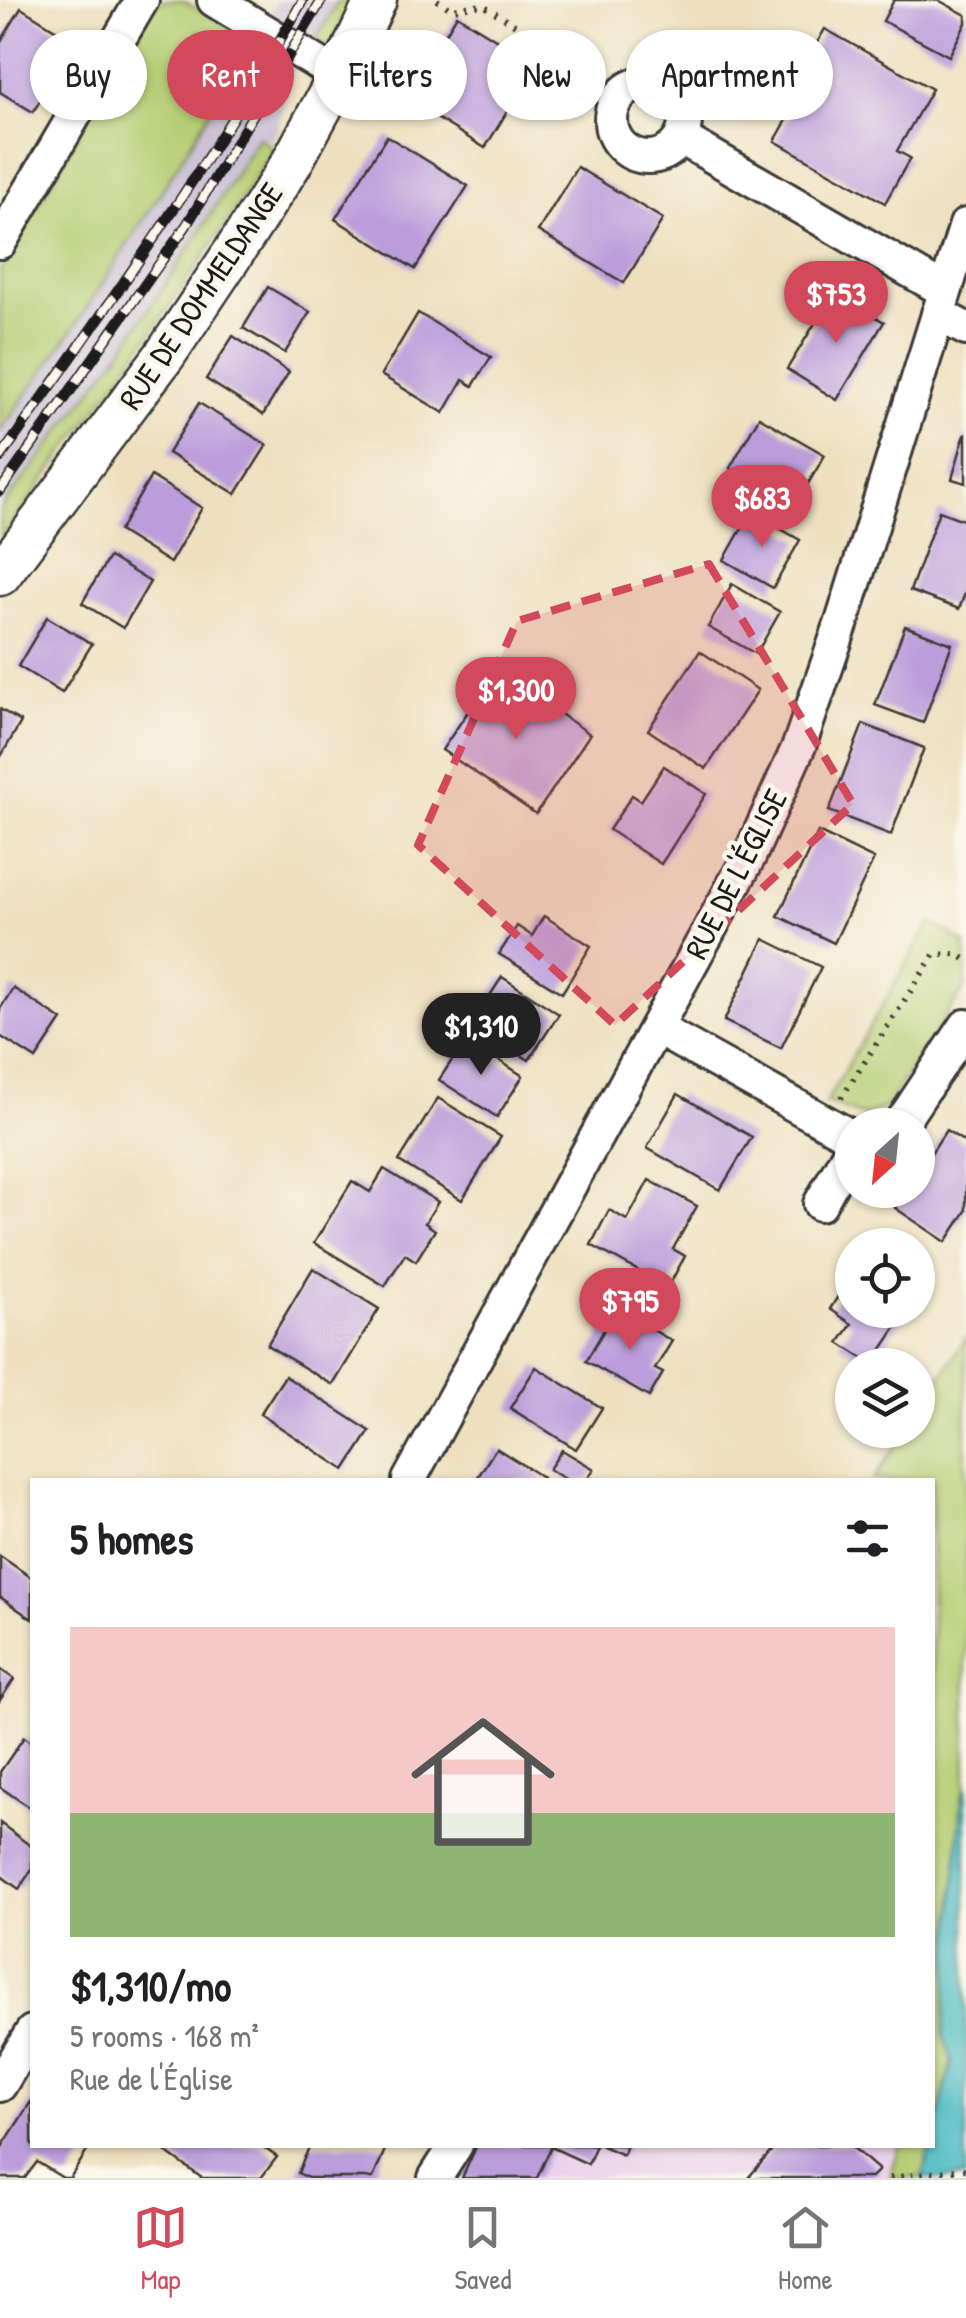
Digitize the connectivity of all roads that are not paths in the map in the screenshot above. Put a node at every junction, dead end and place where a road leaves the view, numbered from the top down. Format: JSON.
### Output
{"nodes":[{"id":1,"x":142,"y":0,"type":"edge"},
{"id":2,"x":214,"y":0,"type":"edge"},
{"id":3,"x":376,"y":0,"type":"edge"},
{"id":4,"x":361,"y":30,"type":"edge"},
{"id":5,"x":314,"y":61,"type":"edge"},
{"id":6,"x":315,"y":120,"type":"edge"},
{"id":7,"x":681,"y":138,"type":"dead end"},
{"id":8,"x":966,"y":225,"type":"edge"},
{"id":9,"x":0,"y":242,"type":"edge"},
{"id":10,"x":950,"y":311,"type":"edge"},
{"id":11,"x":0,"y":574,"type":"edge"},
{"id":12,"x":966,"y":1026,"type":"edge"},
{"id":13,"x":656,"y":1028,"type":"junction"},
{"id":14,"x":911,"y":1108,"type":"edge"},
{"id":15,"x":835,"y":1128,"type":"edge"},
{"id":16,"x":835,"y":1177,"type":"edge"},
{"id":17,"x":820,"y":1204,"type":"dead end"},
{"id":18,"x":410,"y":1478,"type":"edge"},
{"id":19,"x":30,"y":2035,"type":"edge"},
{"id":20,"x":0,"y":2085,"type":"edge"},
{"id":21,"x":454,"y":2148,"type":"edge"},
{"id":22,"x":435,"y":2178,"type":"edge"}],
"edges":[{"from":1,"to":9,"type":"street"},
{"from":2,"to":5,"type":"street"},
{"from":3,"to":4,"type":"main road","name":"RUE DE DOMMELDANGE"},
{"from":6,"to":11,"type":"main road","name":"RUE DE DOMMELDANGE"},
{"from":7,"to":10,"type":"street"},
{"from":8,"to":10,"type":"street","name":"RUE DE L'ÉGLISE"},
{"from":10,"to":13,"type":"street","name":"RUE DE L'ÉGLISE"},
{"from":12,"to":14,"type":"street"},
{"from":13,"to":15,"type":"street"},
{"from":13,"to":18,"type":"street","name":"RUE DE L'ÉGLISE"},
{"from":16,"to":17,"type":"street"},
{"from":19,"to":20,"type":"street"},
{"from":21,"to":22,"type":"street"}]}
